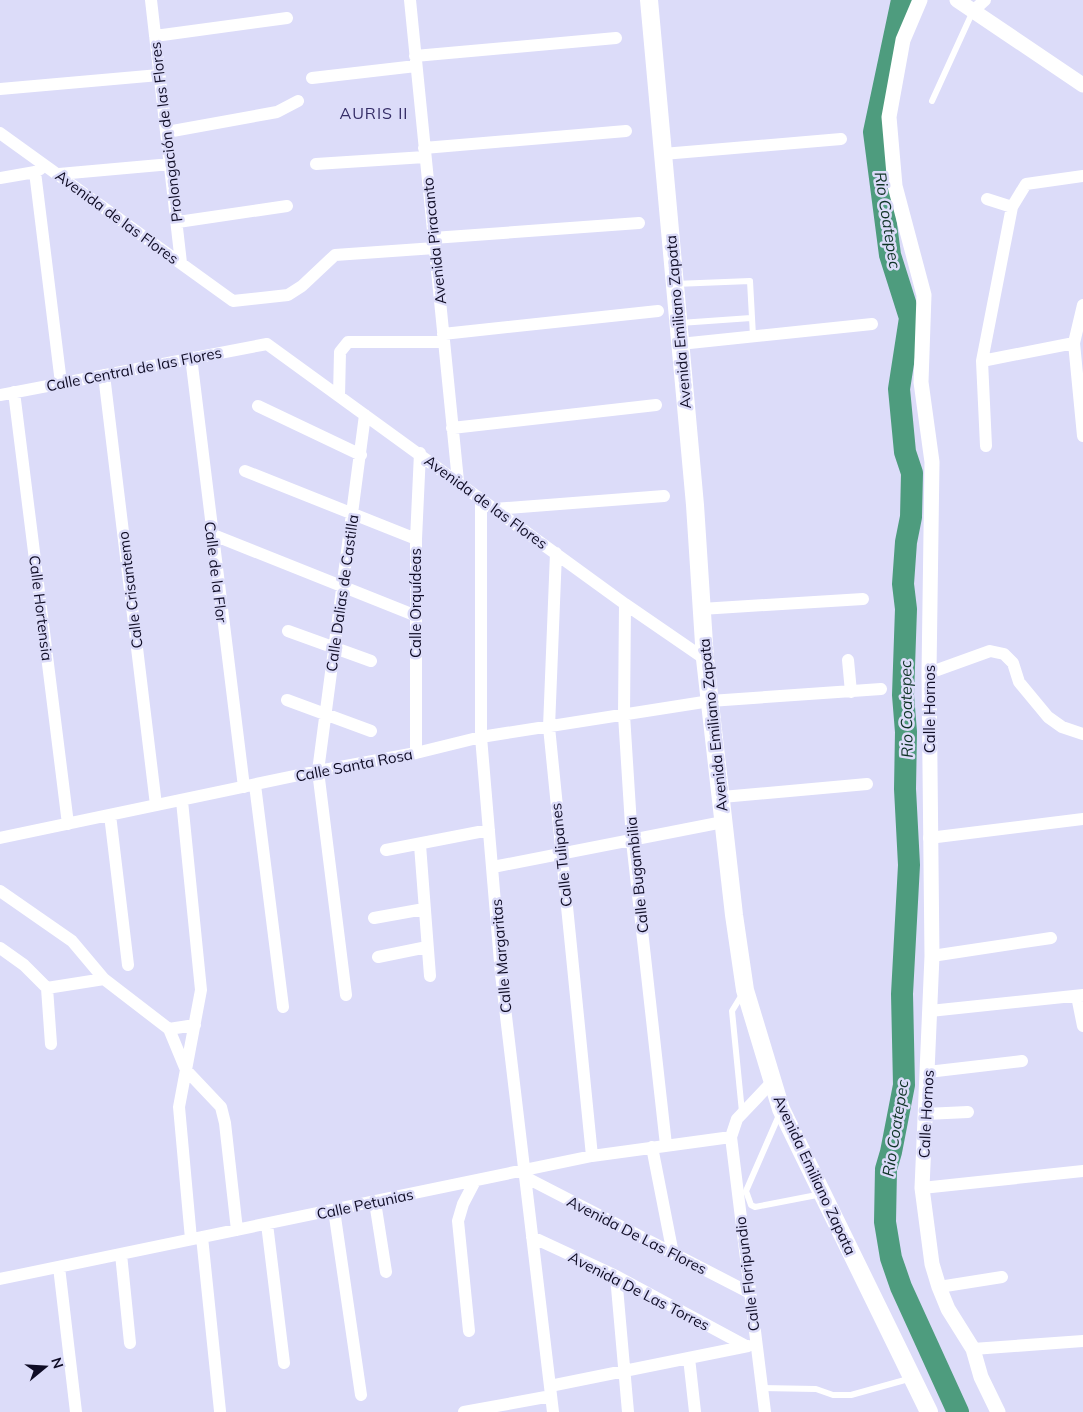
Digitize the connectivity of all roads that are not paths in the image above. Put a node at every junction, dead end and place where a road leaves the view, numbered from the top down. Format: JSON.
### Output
{"nodes":[{"id":1,"x":151,"y":0,"type":"edge"},
{"id":2,"x":410,"y":0,"type":"edge"},
{"id":3,"x":649,"y":0,"type":"edge"},
{"id":4,"x":920,"y":0,"type":"edge"},
{"id":5,"x":957,"y":0,"type":"edge"},
{"id":6,"x":985,"y":0,"type":"edge"},
{"id":7,"x":973,"y":11,"type":"junction"},
{"id":8,"x":287,"y":18,"type":"dead end"},
{"id":9,"x":155,"y":36,"type":"junction"},
{"id":10,"x":616,"y":38,"type":"dead end"},
{"id":11,"x":416,"y":61,"type":"junction"},
{"id":12,"x":159,"y":75,"type":"junction"},
{"id":13,"x":312,"y":78,"type":"dead end"},
{"id":14,"x":1083,"y":85,"type":"edge"},
{"id":15,"x":0,"y":90,"type":"edge"},
{"id":16,"x":298,"y":101,"type":"dead end"},
{"id":17,"x":932,"y":101,"type":"dead end"},
{"id":18,"x":167,"y":132,"type":"junction"},
{"id":19,"x":626,"y":132,"type":"dead end"},
{"id":20,"x":0,"y":133,"type":"edge"},
{"id":21,"x":841,"y":139,"type":"dead end"},
{"id":22,"x":425,"y":153,"type":"junction"},
{"id":23,"x":663,"y":154,"type":"junction"},
{"id":24,"x":171,"y":164,"type":"junction"},
{"id":25,"x":316,"y":164,"type":"dead end"},
{"id":26,"x":46,"y":165,"type":"junction"},
{"id":27,"x":35,"y":172,"type":"junction"},
{"id":28,"x":59,"y":174,"type":"junction"},
{"id":29,"x":1083,"y":176,"type":"edge"},
{"id":30,"x":0,"y":178,"type":"edge"},
{"id":31,"x":987,"y":199,"type":"dead end"},
{"id":32,"x":287,"y":206,"type":"dead end"},
{"id":33,"x":1012,"y":207,"type":"junction"},
{"id":34,"x":178,"y":222,"type":"junction"},
{"id":35,"x":639,"y":223,"type":"dead end"},
{"id":36,"x":434,"y":243,"type":"junction"},
{"id":37,"x":181,"y":263,"type":"junction"},
{"id":38,"x":674,"y":284,"type":"junction"},
{"id":39,"x":1083,"y":305,"type":"edge"},
{"id":40,"x":658,"y":311,"type":"dead end"},
{"id":41,"x":752,"y":318,"type":"junction"},
{"id":42,"x":679,"y":323,"type":"junction"},
{"id":43,"x":872,"y":324,"type":"dead end"},
{"id":44,"x":753,"y":336,"type":"junction"},
{"id":45,"x":444,"y":338,"type":"junction"},
{"id":46,"x":1074,"y":343,"type":"junction"},
{"id":47,"x":267,"y":344,"type":"joint"},
{"id":48,"x":680,"y":344,"type":"junction"},
{"id":49,"x":191,"y":357,"type":"junction"},
{"id":50,"x":982,"y":361,"type":"junction"},
{"id":51,"x":104,"y":375,"type":"junction"},
{"id":52,"x":61,"y":383,"type":"junction"},
{"id":53,"x":14,"y":392,"type":"junction"},
{"id":54,"x":0,"y":395,"type":"edge"},
{"id":55,"x":339,"y":396,"type":"junction"},
{"id":56,"x":656,"y":405,"type":"dead end"},
{"id":57,"x":258,"y":406,"type":"dead end"},
{"id":58,"x":365,"y":415,"type":"junction"},
{"id":59,"x":452,"y":428,"type":"junction"},
{"id":60,"x":1083,"y":436,"type":"edge"},
{"id":61,"x":986,"y":446,"type":"dead end"},
{"id":62,"x":420,"y":454,"type":"junction"},
{"id":63,"x":360,"y":455,"type":"junction"},
{"id":64,"x":245,"y":471,"type":"dead end"},
{"id":65,"x":458,"y":481,"type":"junction"},
{"id":66,"x":664,"y":496,"type":"dead end"},
{"id":67,"x":481,"y":499,"type":"junction"},
{"id":68,"x":494,"y":509,"type":"junction"},
{"id":69,"x":352,"y":513,"type":"junction"},
{"id":70,"x":211,"y":534,"type":"junction"},
{"id":71,"x":416,"y":539,"type":"junction"},
{"id":72,"x":556,"y":553,"type":"junction"},
{"id":73,"x":343,"y":586,"type":"junction"},
{"id":74,"x":863,"y":599,"type":"dead end"},
{"id":75,"x":625,"y":604,"type":"junction"},
{"id":76,"x":702,"y":609,"type":"junction"},
{"id":77,"x":414,"y":615,"type":"junction"},
{"id":78,"x":288,"y":631,"type":"dead end"},
{"id":79,"x":334,"y":647,"type":"junction"},
{"id":80,"x":705,"y":659,"type":"junction"},
{"id":81,"x":372,"y":660,"type":"dead end"},
{"id":82,"x":848,"y":660,"type":"dead end"},
{"id":83,"x":929,"y":673,"type":"junction"},
{"id":84,"x":880,"y":689,"type":"dead end"},
{"id":85,"x":851,"y":692,"type":"junction"},
{"id":86,"x":287,"y":700,"type":"dead end"},
{"id":87,"x":710,"y":701,"type":"junction"},
{"id":88,"x":326,"y":713,"type":"junction"},
{"id":89,"x":624,"y":715,"type":"junction"},
{"id":90,"x":549,"y":727,"type":"junction"},
{"id":91,"x":371,"y":732,"type":"dead end"},
{"id":92,"x":1083,"y":734,"type":"edge"},
{"id":93,"x":481,"y":738,"type":"junction"},
{"id":94,"x":416,"y":753,"type":"junction"},
{"id":95,"x":318,"y":771,"type":"junction"},
{"id":96,"x":867,"y":784,"type":"dead end"},
{"id":97,"x":250,"y":786,"type":"junction"},
{"id":98,"x":722,"y":797,"type":"junction"},
{"id":99,"x":182,"y":801,"type":"junction"},
{"id":100,"x":156,"y":805,"type":"junction"},
{"id":101,"x":110,"y":815,"type":"junction"},
{"id":102,"x":1083,"y":819,"type":"edge"},
{"id":103,"x":723,"y":822,"type":"junction"},
{"id":104,"x":68,"y":824,"type":"junction"},
{"id":105,"x":489,"y":830,"type":"junction"},
{"id":106,"x":0,"y":838,"type":"edge"},
{"id":107,"x":930,"y":838,"type":"junction"},
{"id":108,"x":632,"y":841,"type":"junction"},
{"id":109,"x":420,"y":844,"type":"junction"},
{"id":110,"x":386,"y":850,"type":"dead end"},
{"id":111,"x":561,"y":855,"type":"junction"},
{"id":112,"x":494,"y":867,"type":"junction"},
{"id":113,"x":0,"y":891,"type":"edge"},
{"id":114,"x":424,"y":909,"type":"junction"},
{"id":115,"x":374,"y":918,"type":"dead end"},
{"id":116,"x":1051,"y":938,"type":"dead end"},
{"id":117,"x":426,"y":947,"type":"junction"},
{"id":118,"x":0,"y":948,"type":"edge"},
{"id":119,"x":932,"y":956,"type":"junction"},
{"id":120,"x":378,"y":957,"type":"dead end"},
{"id":121,"x":128,"y":965,"type":"dead end"},
{"id":122,"x":430,"y":976,"type":"dead end"},
{"id":123,"x":104,"y":979,"type":"junction"},
{"id":124,"x":47,"y":988,"type":"junction"},
{"id":125,"x":745,"y":990,"type":"junction"},
{"id":126,"x":1080,"y":995,"type":"edge"},
{"id":127,"x":346,"y":996,"type":"dead end"},
{"id":128,"x":283,"y":1007,"type":"dead end"},
{"id":129,"x":930,"y":1011,"type":"junction"},
{"id":130,"x":195,"y":1025,"type":"junction"},
{"id":131,"x":1083,"y":1026,"type":"edge"},
{"id":132,"x":168,"y":1029,"type":"junction"},
{"id":133,"x":51,"y":1044,"type":"dead end"},
{"id":134,"x":1022,"y":1061,"type":"dead end"},
{"id":135,"x":186,"y":1070,"type":"junction"},
{"id":136,"x":928,"y":1072,"type":"junction"},
{"id":137,"x":772,"y":1082,"type":"junction"},
{"id":138,"x":781,"y":1109,"type":"junction"},
{"id":139,"x":968,"y":1112,"type":"dead end"},
{"id":140,"x":742,"y":1113,"type":"junction"},
{"id":141,"x":925,"y":1114,"type":"junction"},
{"id":142,"x":731,"y":1137,"type":"junction"},
{"id":143,"x":666,"y":1146,"type":"junction"},
{"id":144,"x":652,"y":1148,"type":"junction"},
{"id":145,"x":592,"y":1156,"type":"junction"},
{"id":146,"x":1083,"y":1171,"type":"edge"},
{"id":147,"x":525,"y":1174,"type":"junction"},
{"id":148,"x":475,"y":1181,"type":"junction"},
{"id":149,"x":922,"y":1188,"type":"junction"},
{"id":150,"x":822,"y":1194,"type":"junction"},
{"id":151,"x":375,"y":1202,"type":"junction"},
{"id":152,"x":334,"y":1210,"type":"junction"},
{"id":153,"x":267,"y":1224,"type":"junction"},
{"id":154,"x":238,"y":1230,"type":"junction"},
{"id":155,"x":532,"y":1237,"type":"junction"},
{"id":156,"x":197,"y":1238,"type":"junction"},
{"id":157,"x":121,"y":1254,"type":"junction"},
{"id":158,"x":673,"y":1254,"type":"junction"},
{"id":159,"x":59,"y":1267,"type":"junction"},
{"id":160,"x":386,"y":1272,"type":"dead end"},
{"id":161,"x":616,"y":1276,"type":"junction"},
{"id":162,"x":1002,"y":1277,"type":"dead end"},
{"id":163,"x":0,"y":1280,"type":"edge"},
{"id":164,"x":939,"y":1287,"type":"junction"},
{"id":165,"x":748,"y":1292,"type":"junction"},
{"id":166,"x":469,"y":1331,"type":"dead end"},
{"id":167,"x":1083,"y":1341,"type":"edge"},
{"id":168,"x":130,"y":1343,"type":"dead end"},
{"id":169,"x":751,"y":1345,"type":"junction"},
{"id":170,"x":973,"y":1349,"type":"junction"},
{"id":171,"x":689,"y":1358,"type":"junction"},
{"id":172,"x":284,"y":1363,"type":"dead end"},
{"id":173,"x":624,"y":1371,"type":"junction"},
{"id":174,"x":912,"y":1378,"type":"junction"},
{"id":175,"x":762,"y":1388,"type":"junction"},
{"id":176,"x":550,"y":1391,"type":"junction"},
{"id":177,"x":361,"y":1395,"type":"dead end"},
{"id":178,"x":220,"y":1411,"type":"edge"},
{"id":179,"x":76,"y":1412,"type":"edge"},
{"id":180,"x":464,"y":1412,"type":"edge"},
{"id":181,"x":553,"y":1412,"type":"edge"},
{"id":182,"x":628,"y":1412,"type":"edge"},
{"id":183,"x":695,"y":1412,"type":"edge"},
{"id":184,"x":765,"y":1412,"type":"edge"},
{"id":185,"x":928,"y":1412,"type":"edge"},
{"id":186,"x":998,"y":1412,"type":"edge"}],
"edges":[{"from":1,"to":9,"type":"street","name":"Prolongación de las Flores"},
{"from":2,"to":11,"type":"street","name":"Avenida Piracanto"},
{"from":3,"to":23,"type":"main road","name":"Avenida Emiliano Zapata"},
{"from":4,"to":83,"type":"street","name":"Calle Hornos"},
{"from":5,"to":7,"type":"street"},
{"from":6,"to":7,"type":"street"},
{"from":7,"to":14,"type":"street"},
{"from":7,"to":17,"type":"lane"},
{"from":8,"to":9,"type":"street"},
{"from":9,"to":12,"type":"street","name":"Prolongación de las Flores"},
{"from":10,"to":11,"type":"street"},
{"from":11,"to":13,"type":"street"},
{"from":11,"to":22,"type":"street","name":"Avenida Piracanto"},
{"from":12,"to":15,"type":"street"},
{"from":12,"to":18,"type":"street","name":"Prolongación de las Flores"},
{"from":16,"to":18,"type":"street"},
{"from":18,"to":24,"type":"street","name":"Prolongación de las Flores"},
{"from":19,"to":22,"type":"street"},
{"from":20,"to":26,"type":"street","name":"Avenida de las Flores"},
{"from":21,"to":23,"type":"street"},
{"from":22,"to":25,"type":"street"},
{"from":22,"to":36,"type":"street","name":"Avenida Piracanto"},
{"from":23,"to":38,"type":"main road","name":"Avenida Emiliano Zapata"},
{"from":24,"to":28,"type":"street"},
{"from":24,"to":34,"type":"street","name":"Prolongación de las Flores"},
{"from":26,"to":27,"type":"street"},
{"from":26,"to":28,"type":"street","name":"Avenida de las Flores"},
{"from":27,"to":30,"type":"street"},
{"from":27,"to":52,"type":"street"},
{"from":28,"to":37,"type":"street","name":"Avenida de las Flores"},
{"from":29,"to":33,"type":"street"},
{"from":31,"to":33,"type":"street"},
{"from":32,"to":34,"type":"street"},
{"from":33,"to":50,"type":"street"},
{"from":34,"to":37,"type":"street","name":"Prolongación de las Flores"},
{"from":35,"to":36,"type":"street"},
{"from":36,"to":37,"type":"street","name":"Avenida de las Flores"},
{"from":36,"to":45,"type":"street","name":"Avenida Piracanto"},
{"from":38,"to":41,"type":"lane"},
{"from":38,"to":42,"type":"main road","name":"Avenida Emiliano Zapata"},
{"from":39,"to":46,"type":"street"},
{"from":40,"to":45,"type":"street"},
{"from":41,"to":42,"type":"lane"},
{"from":41,"to":44,"type":"lane"},
{"from":42,"to":48,"type":"main road","name":"Avenida Emiliano Zapata"},
{"from":43,"to":44,"type":"street"},
{"from":44,"to":48,"type":"street"},
{"from":45,"to":55,"type":"street"},
{"from":45,"to":59,"type":"street","name":"Avenida Piracanto"},
{"from":46,"to":50,"type":"street"},
{"from":46,"to":60,"type":"street"},
{"from":47,"to":49,"type":"street","name":"Calle Central de las Flores"},
{"from":47,"to":55,"type":"street","name":"Avenida de las Flores"},
{"from":48,"to":76,"type":"main road","name":"Avenida Emiliano Zapata"},
{"from":49,"to":51,"type":"street","name":"Calle Central de las Flores"},
{"from":49,"to":70,"type":"street","name":"Calle de la Flor"},
{"from":50,"to":61,"type":"street"},
{"from":51,"to":52,"type":"street","name":"Calle Central de las Flores"},
{"from":51,"to":100,"type":"street","name":"Calle Crisantemo"},
{"from":52,"to":53,"type":"street","name":"Calle Central de las Flores"},
{"from":53,"to":54,"type":"street","name":"Calle Central de las Flores"},
{"from":53,"to":104,"type":"street","name":"Calle Hortensia"},
{"from":55,"to":58,"type":"street","name":"Avenida de las Flores"},
{"from":56,"to":59,"type":"street"},
{"from":57,"to":63,"type":"street"},
{"from":58,"to":62,"type":"street","name":"Avenida de las Flores"},
{"from":58,"to":63,"type":"street","name":"Calle Dalias de Castilla"},
{"from":59,"to":65,"type":"street","name":"Avenida Piracanto"},
{"from":62,"to":65,"type":"street","name":"Avenida de las Flores"},
{"from":62,"to":71,"type":"street","name":"Calle Orquídeas"},
{"from":63,"to":69,"type":"street","name":"Calle Dalias de Castilla"},
{"from":64,"to":69,"type":"street"},
{"from":65,"to":67,"type":"street","name":"Avenida de las Flores"},
{"from":66,"to":68,"type":"street"},
{"from":67,"to":68,"type":"street","name":"Avenida de las Flores"},
{"from":67,"to":93,"type":"street","name":"Calle Margaritas"},
{"from":68,"to":72,"type":"street","name":"Avenida de las Flores"},
{"from":69,"to":71,"type":"street"},
{"from":69,"to":73,"type":"street","name":"Calle Dalias de Castilla"},
{"from":70,"to":73,"type":"street"},
{"from":70,"to":97,"type":"street","name":"Calle de la Flor"},
{"from":71,"to":77,"type":"street","name":"Calle Orquídeas"},
{"from":72,"to":75,"type":"street","name":"Avenida de las Flores"},
{"from":72,"to":90,"type":"street","name":"Calle Tulipanes"},
{"from":73,"to":77,"type":"street"},
{"from":73,"to":79,"type":"street","name":"Calle Dalias de Castilla"},
{"from":74,"to":76,"type":"street"},
{"from":75,"to":80,"type":"street","name":"Avenida de las Flores"},
{"from":75,"to":89,"type":"street","name":"Calle Bugambilia"},
{"from":76,"to":80,"type":"main road","name":"Avenida Emiliano Zapata"},
{"from":77,"to":94,"type":"street","name":"Calle Orquídeas"},
{"from":78,"to":79,"type":"street"},
{"from":79,"to":81,"type":"street"},
{"from":79,"to":88,"type":"street","name":"Calle Dalias de Castilla"},
{"from":80,"to":87,"type":"main road","name":"Avenida Emiliano Zapata"},
{"from":82,"to":85,"type":"street"},
{"from":83,"to":92,"type":"street"},
{"from":83,"to":107,"type":"street","name":"Calle Hornos"},
{"from":84,"to":85,"type":"street","name":"Calle Santa Rosa"},
{"from":85,"to":87,"type":"street","name":"Calle Santa Rosa"},
{"from":86,"to":88,"type":"street"},
{"from":87,"to":89,"type":"street","name":"Calle Santa Rosa"},
{"from":87,"to":98,"type":"main road","name":"Avenida Emiliano Zapata"},
{"from":88,"to":91,"type":"street"},
{"from":88,"to":95,"type":"street","name":"Calle Dalias de Castilla"},
{"from":89,"to":90,"type":"street","name":"Calle Santa Rosa"},
{"from":89,"to":108,"type":"street","name":"Calle Bugambilia"},
{"from":90,"to":93,"type":"street","name":"Calle Santa Rosa"},
{"from":90,"to":111,"type":"street","name":"Calle Tulipanes"},
{"from":93,"to":94,"type":"street","name":"Calle Santa Rosa"},
{"from":93,"to":105,"type":"street","name":"Calle Margaritas"},
{"from":94,"to":95,"type":"street","name":"Calle Santa Rosa"},
{"from":95,"to":97,"type":"street","name":"Calle Santa Rosa"},
{"from":95,"to":127,"type":"street","name":"Calle Dalias de Castilla"},
{"from":96,"to":98,"type":"street"},
{"from":97,"to":99,"type":"street","name":"Calle Santa Rosa"},
{"from":97,"to":128,"type":"street","name":"Calle de la Flor"},
{"from":98,"to":103,"type":"main road","name":"Avenida Emiliano Zapata"},
{"from":99,"to":100,"type":"street","name":"Calle Santa Rosa"},
{"from":99,"to":130,"type":"street"},
{"from":100,"to":101,"type":"street","name":"Calle Santa Rosa"},
{"from":101,"to":104,"type":"street","name":"Calle Santa Rosa"},
{"from":101,"to":121,"type":"street"},
{"from":102,"to":107,"type":"street"},
{"from":103,"to":108,"type":"street"},
{"from":103,"to":125,"type":"main road","name":"Avenida Emiliano Zapata"},
{"from":104,"to":106,"type":"street","name":"Calle Santa Rosa"},
{"from":105,"to":109,"type":"street"},
{"from":105,"to":112,"type":"street","name":"Calle Margaritas"},
{"from":107,"to":119,"type":"street","name":"Calle Hornos"},
{"from":108,"to":111,"type":"street"},
{"from":108,"to":143,"type":"street","name":"Calle Bugambilia"},
{"from":109,"to":110,"type":"street"},
{"from":109,"to":114,"type":"street"},
{"from":111,"to":112,"type":"street"},
{"from":111,"to":145,"type":"street","name":"Calle Tulipanes"},
{"from":112,"to":147,"type":"street","name":"Calle Margaritas"},
{"from":113,"to":123,"type":"street"},
{"from":114,"to":115,"type":"street"},
{"from":114,"to":117,"type":"street"},
{"from":116,"to":119,"type":"street"},
{"from":117,"to":120,"type":"street"},
{"from":117,"to":122,"type":"street"},
{"from":118,"to":124,"type":"street"},
{"from":119,"to":129,"type":"street","name":"Calle Hornos"},
{"from":123,"to":124,"type":"street"},
{"from":123,"to":132,"type":"street"},
{"from":124,"to":133,"type":"street"},
{"from":125,"to":137,"type":"main road","name":"Avenida Emiliano Zapata"},
{"from":125,"to":140,"type":"lane"},
{"from":126,"to":129,"type":"street"},
{"from":126,"to":131,"type":"street"},
{"from":129,"to":136,"type":"street","name":"Calle Hornos"},
{"from":130,"to":132,"type":"street"},
{"from":130,"to":135,"type":"street"},
{"from":132,"to":135,"type":"street"},
{"from":134,"to":136,"type":"street"},
{"from":135,"to":154,"type":"street"},
{"from":135,"to":156,"type":"street"},
{"from":136,"to":141,"type":"street","name":"Calle Hornos"},
{"from":137,"to":138,"type":"main road","name":"Avenida Emiliano Zapata"},
{"from":137,"to":140,"type":"street"},
{"from":138,"to":150,"type":"main road","name":"Avenida Emiliano Zapata"},
{"from":138,"to":150,"type":"lane"},
{"from":139,"to":141,"type":"street"},
{"from":140,"to":142,"type":"street"},
{"from":141,"to":149,"type":"street","name":"Calle Hornos"},
{"from":142,"to":143,"type":"street","name":"Calle Petunias"},
{"from":142,"to":165,"type":"street","name":"Calle Floripundio"},
{"from":143,"to":144,"type":"street","name":"Calle Petunias"},
{"from":144,"to":145,"type":"street","name":"Calle Petunias"},
{"from":144,"to":158,"type":"street"},
{"from":145,"to":147,"type":"street","name":"Calle Petunias"},
{"from":146,"to":149,"type":"street"},
{"from":147,"to":148,"type":"street","name":"Calle Petunias"},
{"from":147,"to":155,"type":"street","name":"Calle Margaritas"},
{"from":147,"to":158,"type":"street","name":"Avenida De Las Flores"},
{"from":148,"to":151,"type":"street","name":"Calle Petunias"},
{"from":148,"to":166,"type":"street"},
{"from":149,"to":164,"type":"street","name":"Calle Hornos"},
{"from":150,"to":174,"type":"main road","name":"Avenida Emiliano Zapata"},
{"from":151,"to":152,"type":"street","name":"Calle Petunias"},
{"from":151,"to":160,"type":"street"},
{"from":152,"to":153,"type":"street","name":"Calle Petunias"},
{"from":152,"to":177,"type":"street"},
{"from":153,"to":154,"type":"street","name":"Calle Petunias"},
{"from":153,"to":172,"type":"street"},
{"from":154,"to":156,"type":"street","name":"Calle Petunias"},
{"from":155,"to":161,"type":"street","name":"Avenida De Las Torres"},
{"from":155,"to":176,"type":"street","name":"Calle Margaritas"},
{"from":156,"to":157,"type":"street","name":"Calle Petunias"},
{"from":156,"to":178,"type":"street"},
{"from":157,"to":159,"type":"street","name":"Calle Petunias"},
{"from":157,"to":168,"type":"street"},
{"from":158,"to":165,"type":"street","name":"Avenida De Las Flores"},
{"from":159,"to":163,"type":"street","name":"Calle Petunias"},
{"from":159,"to":179,"type":"street"},
{"from":161,"to":169,"type":"street","name":"Avenida De Las Torres"},
{"from":161,"to":173,"type":"street"},
{"from":162,"to":164,"type":"street"},
{"from":164,"to":170,"type":"street","name":"Calle Hornos"},
{"from":165,"to":169,"type":"street","name":"Calle Floripundio"},
{"from":167,"to":170,"type":"street"},
{"from":169,"to":171,"type":"street"},
{"from":169,"to":175,"type":"street","name":"Calle Floripundio"},
{"from":170,"to":186,"type":"street","name":"Calle Hornos"},
{"from":171,"to":173,"type":"street"},
{"from":171,"to":183,"type":"street"},
{"from":173,"to":176,"type":"street"},
{"from":173,"to":182,"type":"street"},
{"from":174,"to":175,"type":"lane"},
{"from":174,"to":185,"type":"main road","name":"Avenida Emiliano Zapata"},
{"from":175,"to":184,"type":"street","name":"Calle Floripundio"},
{"from":176,"to":180,"type":"street"},
{"from":176,"to":181,"type":"street","name":"Calle Margaritas"}]}
